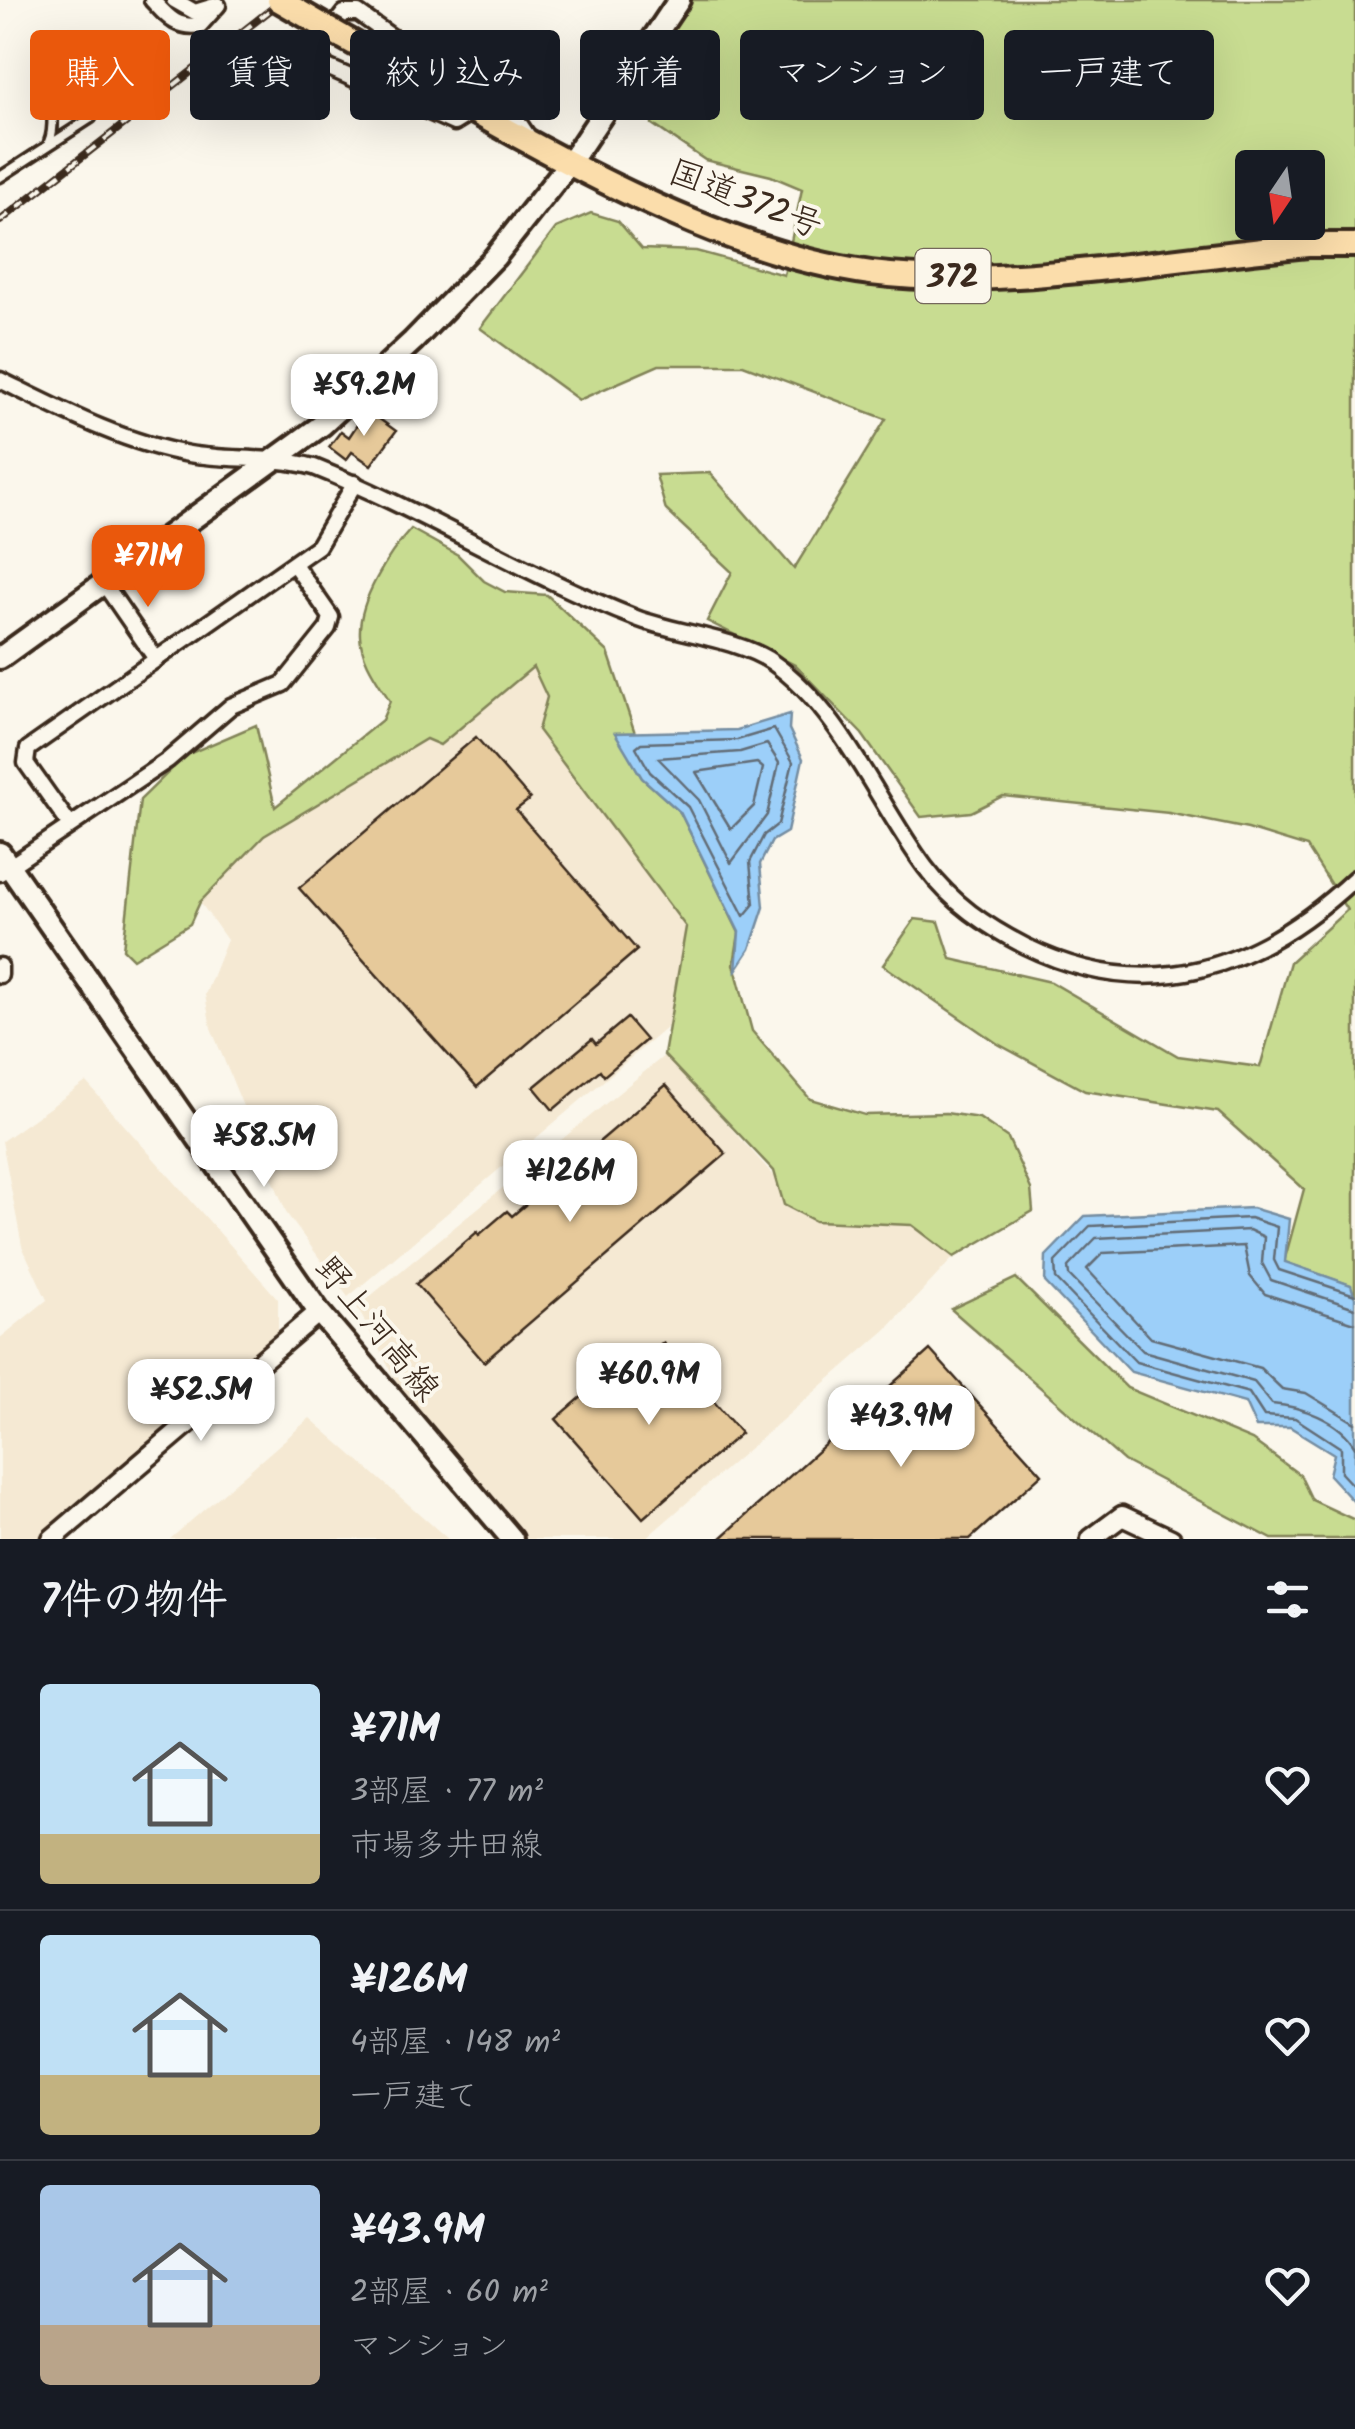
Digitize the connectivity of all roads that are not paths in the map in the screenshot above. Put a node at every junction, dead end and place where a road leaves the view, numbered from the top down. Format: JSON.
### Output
{"nodes":[{"id":1,"x":152,"y":0,"type":"edge"},
{"id":2,"x":174,"y":0,"type":"edge"},
{"id":3,"x":279,"y":0,"type":"edge"},
{"id":4,"x":680,"y":0,"type":"edge"},
{"id":5,"x":219,"y":3,"type":"edge"},
{"id":6,"x":382,"y":30,"type":"edge"},
{"id":7,"x":350,"y":41,"type":"edge"},
{"id":8,"x":350,"y":77,"type":"edge"},
{"id":9,"x":494,"y":120,"type":"edge"},
{"id":10,"x":517,"y":120,"type":"edge"},
{"id":11,"x":529,"y":138,"type":"junction"},
{"id":12,"x":49,"y":142,"type":"junction"},
{"id":13,"x":571,"y":161,"type":"junction"},
{"id":14,"x":0,"y":178,"type":"edge"},
{"id":15,"x":1355,"y":245,"type":"edge"},
{"id":16,"x":0,"y":380,"type":"edge"},
{"id":17,"x":275,"y":458,"type":"junction"},
{"id":18,"x":354,"y":483,"type":"junction"},
{"id":19,"x":294,"y":564,"type":"junction"},
{"id":20,"x":105,"y":585,"type":"junction"},
{"id":21,"x":0,"y":658,"type":"edge"},
{"id":22,"x":156,"y":659,"type":"junction"},
{"id":23,"x":70,"y":825,"type":"junction"},
{"id":24,"x":3,"y":864,"type":"edge"},
{"id":25,"x":1355,"y":878,"type":"edge"},
{"id":26,"x":0,"y":966,"type":"edge"},
{"id":27,"x":0,"y":975,"type":"edge"},
{"id":28,"x":319,"y":1312,"type":"junction"},
{"id":29,"x":52,"y":1539,"type":"edge"},
{"id":30,"x":512,"y":1539,"type":"edge"},
{"id":31,"x":1092,"y":1539,"type":"edge"},
{"id":32,"x":1171,"y":1539,"type":"edge"}],
"edges":[{"from":1,"to":5,"type":"street"},
{"from":2,"to":5,"type":"street"},
{"from":3,"to":7,"type":"highway","name":"国道372号","number":"372","bridge":true},
{"from":4,"to":13,"type":"main road"},
{"from":6,"to":8,"type":"street"},
{"from":9,"to":11,"type":"highway","name":"国道372号","number":"372"},
{"from":10,"to":11,"type":"street"},
{"from":11,"to":13,"type":"highway","name":"国道372号","number":"372"},
{"from":12,"to":12,"type":"lane"},
{"from":12,"to":14,"type":"lane"},
{"from":13,"to":15,"type":"highway","name":"国道372号","number":"372"},
{"from":13,"to":17,"type":"main road"},
{"from":16,"to":17,"type":"street"},
{"from":17,"to":18,"type":"street"},
{"from":17,"to":20,"type":"main road"},
{"from":18,"to":19,"type":"street"},
{"from":18,"to":25,"type":"street"},
{"from":19,"to":22,"type":"street"},
{"from":19,"to":23,"type":"street"},
{"from":20,"to":21,"type":"main road"},
{"from":20,"to":22,"type":"street"},
{"from":22,"to":23,"type":"street"},
{"from":23,"to":24,"type":"street"},
{"from":24,"to":28,"type":"main road","name":"野上河高線"},
{"from":26,"to":27,"type":"street"},
{"from":28,"to":29,"type":"street"},
{"from":28,"to":30,"type":"main road","name":"野上河高線"},
{"from":31,"to":32,"type":"street"}]}
